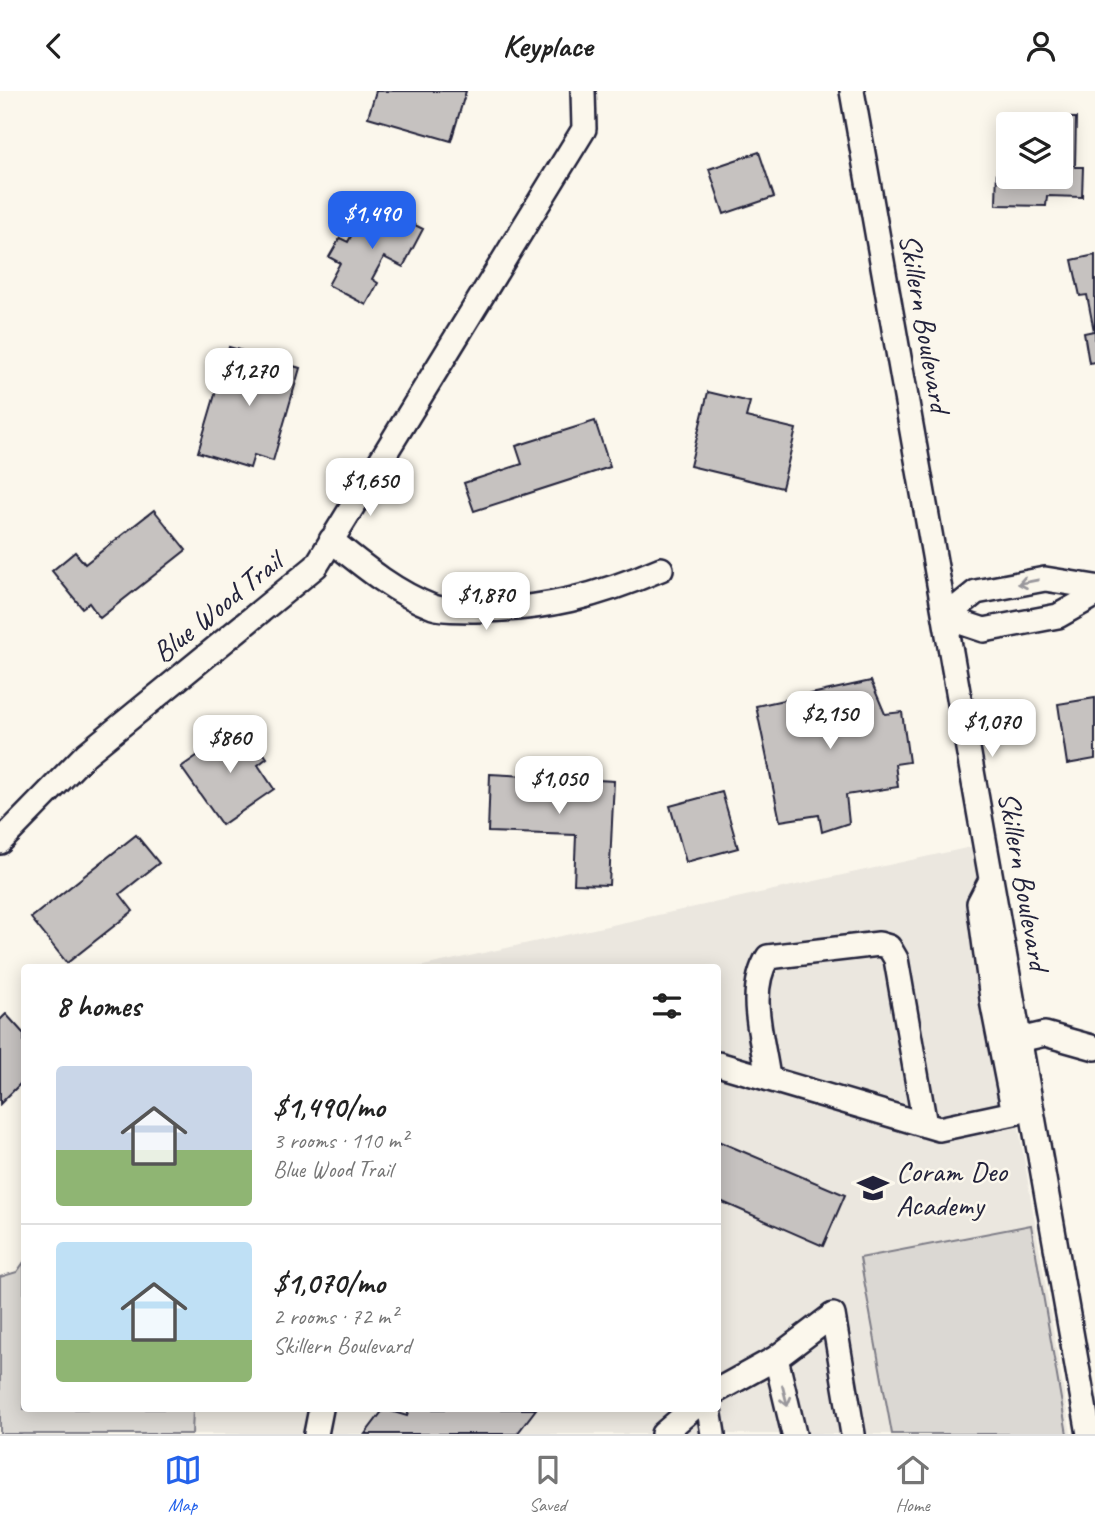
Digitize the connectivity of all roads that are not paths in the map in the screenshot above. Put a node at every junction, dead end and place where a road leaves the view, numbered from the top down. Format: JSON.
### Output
{"nodes":[{"id":1,"x":583,"y":91,"type":"edge"},
{"id":2,"x":852,"y":91,"type":"edge"},
{"id":3,"x":331,"y":540,"type":"junction"},
{"id":4,"x":661,"y":569,"type":"dead end"},
{"id":5,"x":1095,"y":587,"type":"edge"},
{"id":6,"x":1095,"y":595,"type":"edge"},
{"id":7,"x":945,"y":617,"type":"junction"},
{"id":8,"x":0,"y":842,"type":"edge"},
{"id":9,"x":1010,"y":1042,"type":"junction"},
{"id":10,"x":1095,"y":1048,"type":"edge"},
{"id":11,"x":721,"y":1065,"type":"edge"},
{"id":12,"x":768,"y":1078,"type":"junction"},
{"id":13,"x":925,"y":1125,"type":"junction"},
{"id":14,"x":776,"y":1357,"type":"junction"},
{"id":15,"x":721,"y":1388,"type":"edge"},
{"id":16,"x":320,"y":1412,"type":"edge"},
{"id":17,"x":689,"y":1412,"type":"edge"},
{"id":18,"x":709,"y":1412,"type":"edge"},
{"id":19,"x":316,"y":1434,"type":"edge"},
{"id":20,"x":663,"y":1434,"type":"edge"},
{"id":21,"x":713,"y":1434,"type":"edge"},
{"id":22,"x":794,"y":1434,"type":"edge"},
{"id":23,"x":853,"y":1434,"type":"edge"},
{"id":24,"x":1089,"y":1434,"type":"edge"}],
"edges":[{"from":1,"to":3,"type":"street","name":"Blue Wood Trail"},
{"from":2,"to":7,"type":"street","name":"Skillern Boulevard"},
{"from":3,"to":4,"type":"street"},
{"from":3,"to":8,"type":"street","name":"Blue Wood Trail"},
{"from":5,"to":7,"type":"street","one_way":true},
{"from":6,"to":7,"type":"street"},
{"from":7,"to":9,"type":"street","name":"Skillern Boulevard"},
{"from":9,"to":10,"type":"street"},
{"from":9,"to":13,"type":"street"},
{"from":9,"to":24,"type":"street","name":"Skillern Boulevard"},
{"from":11,"to":12,"type":"street"},
{"from":12,"to":13,"type":"street"},
{"from":12,"to":13,"type":"street"},
{"from":14,"to":15,"type":"street"},
{"from":14,"to":22,"type":"street","one_way":true},
{"from":14,"to":23,"type":"street"},
{"from":16,"to":19,"type":"street"},
{"from":17,"to":20,"type":"street"},
{"from":18,"to":21,"type":"street"}]}
